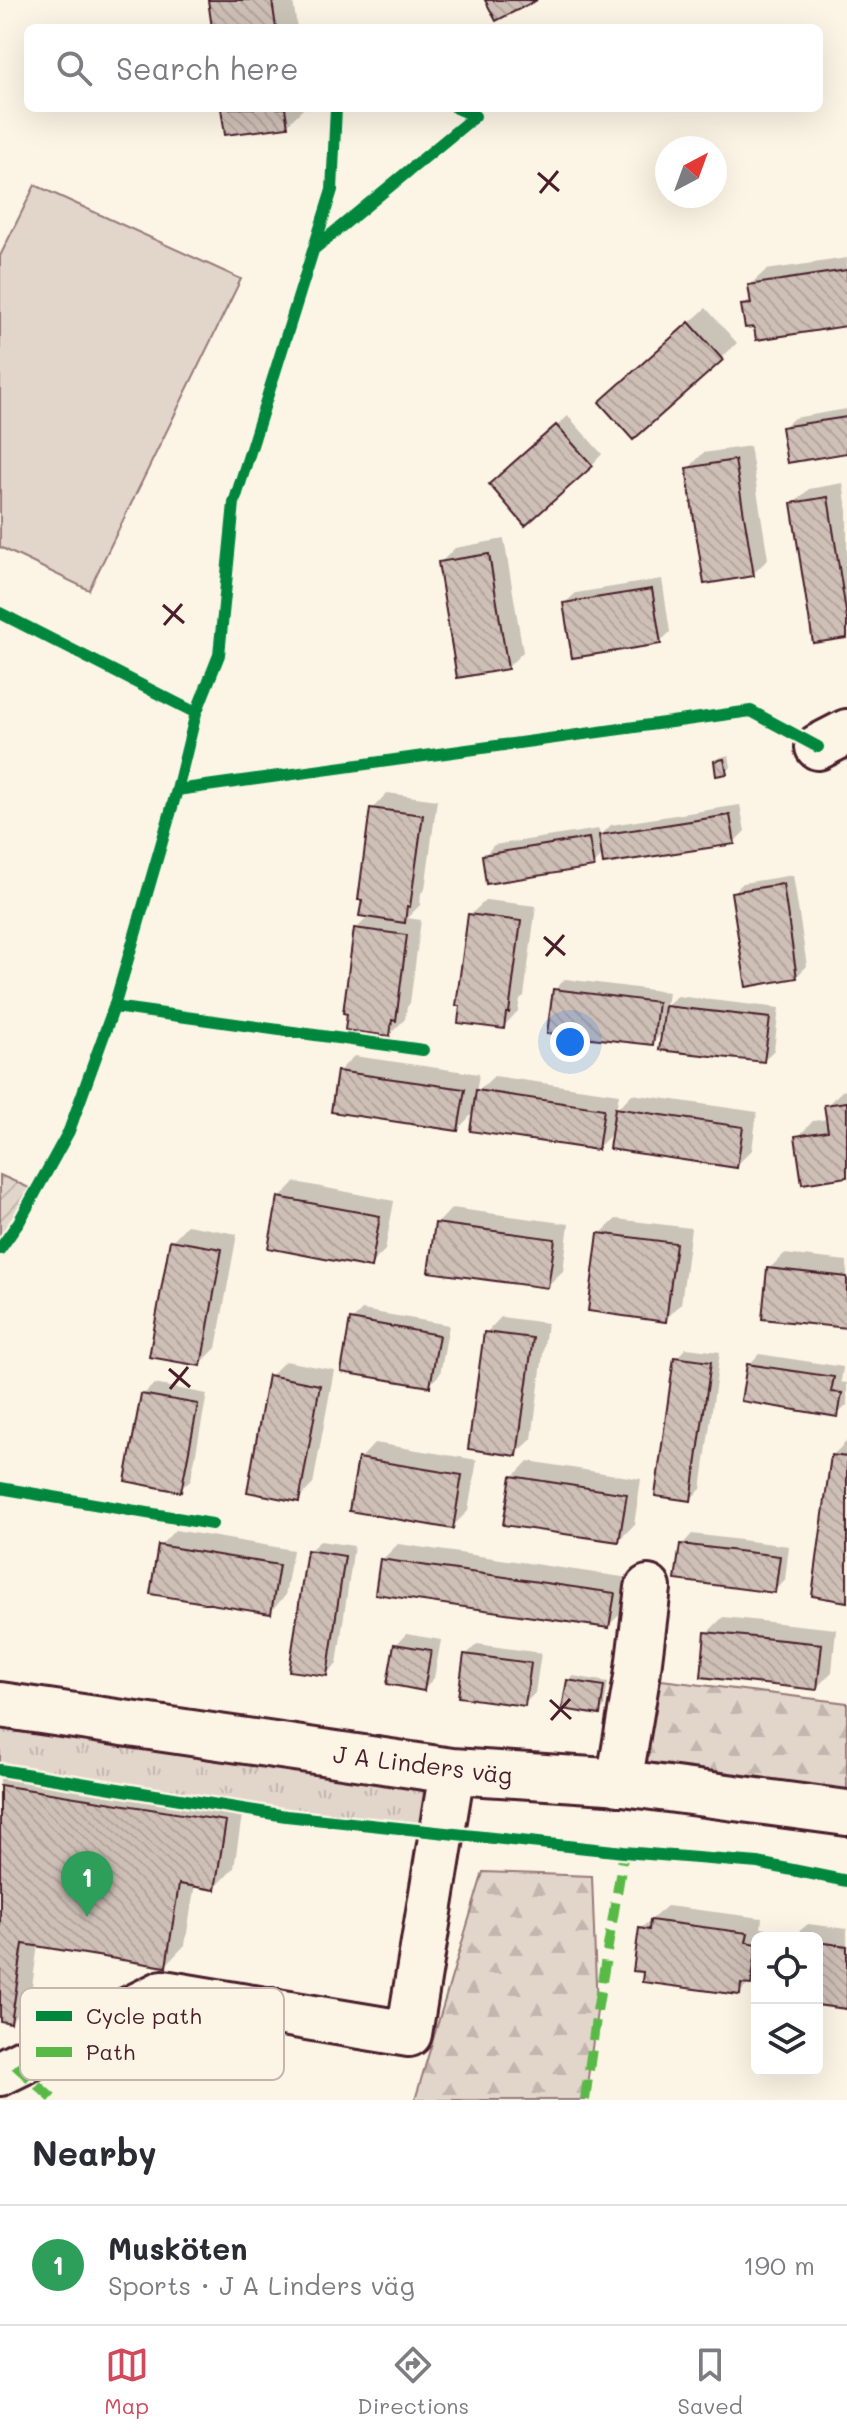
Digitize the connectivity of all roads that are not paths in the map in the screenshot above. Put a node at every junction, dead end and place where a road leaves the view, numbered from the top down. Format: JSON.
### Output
{"nodes":[{"id":1,"x":648,"y":1588,"type":"dead end"},
{"id":2,"x":0,"y":1705,"type":"edge"},
{"id":3,"x":452,"y":1771,"type":"junction"},
{"id":4,"x":619,"y":1783,"type":"junction"},
{"id":5,"x":847,"y":1813,"type":"edge"},
{"id":6,"x":284,"y":2013,"type":"edge"},
{"id":7,"x":20,"y":2063,"type":"edge"},
{"id":8,"x":0,"y":2073,"type":"edge"}],
"edges":[{"from":1,"to":4,"type":"street"},
{"from":2,"to":3,"type":"street","name":"J A Linders väg"},
{"from":3,"to":4,"type":"street","name":"J A Linders väg"},
{"from":3,"to":6,"type":"street"},
{"from":4,"to":5,"type":"street","name":"J A Linders väg"},
{"from":7,"to":8,"type":"street"}]}
